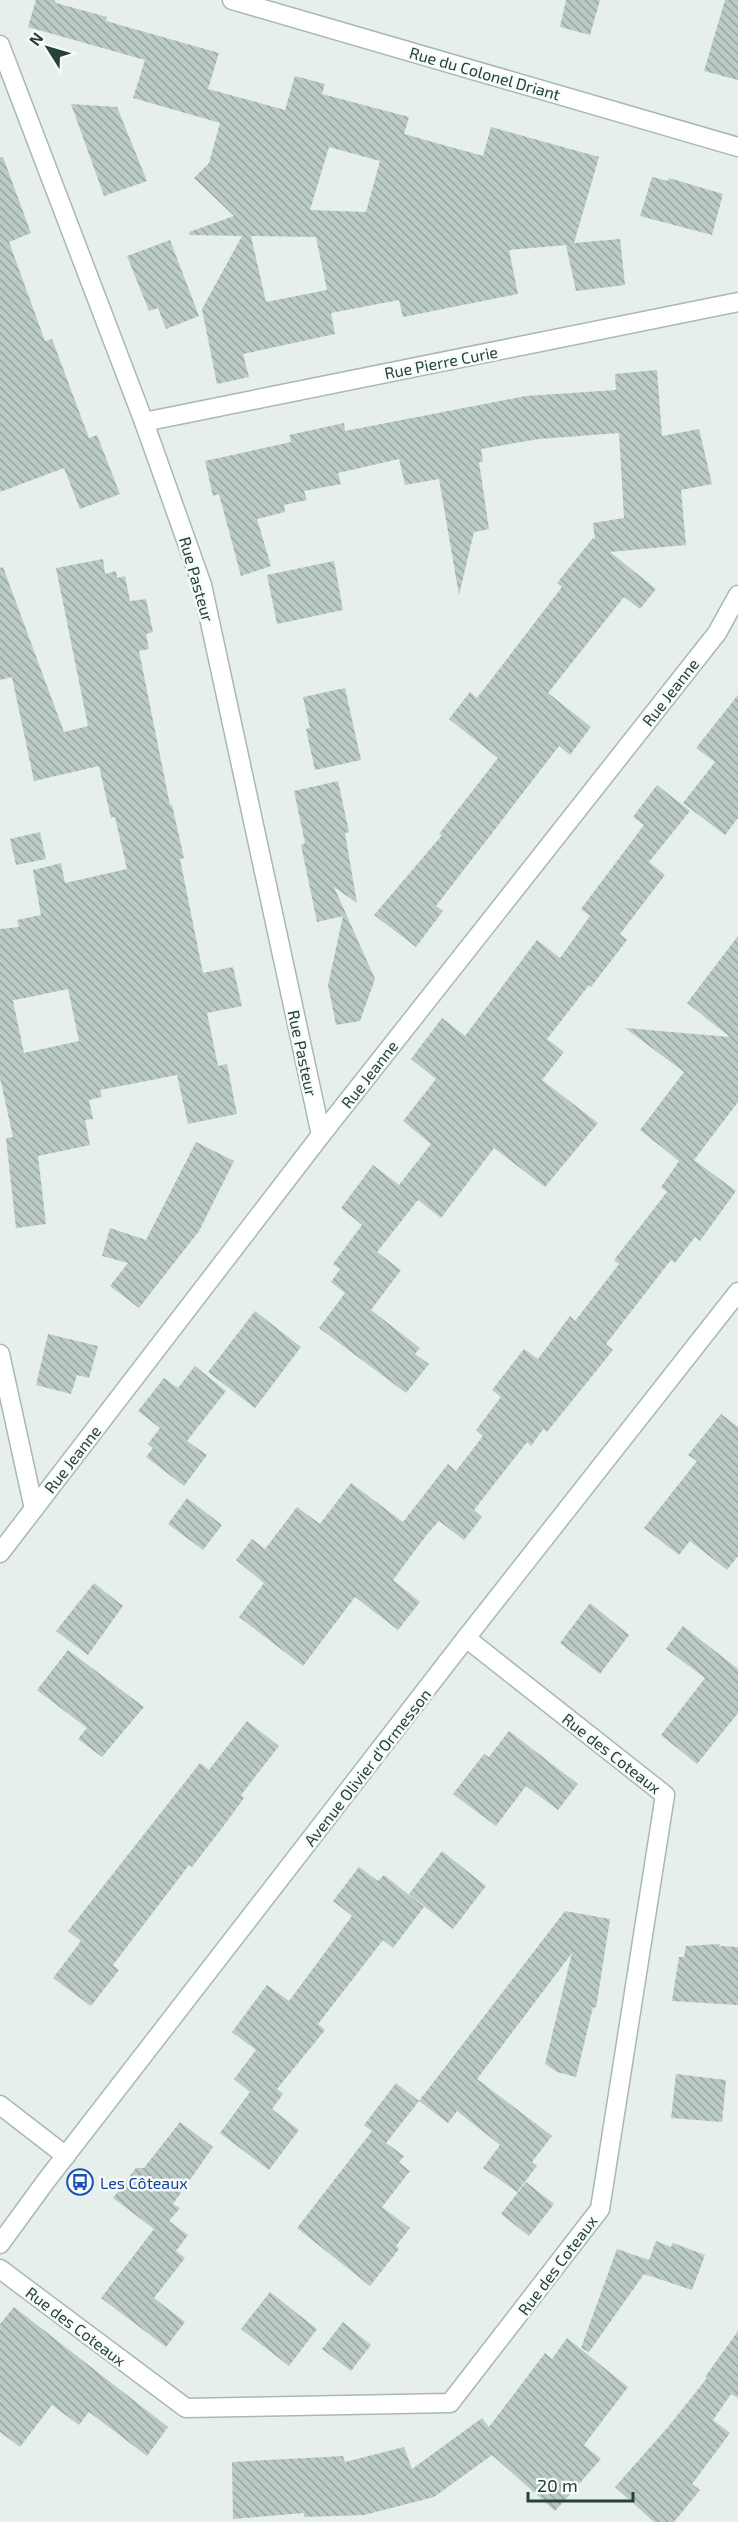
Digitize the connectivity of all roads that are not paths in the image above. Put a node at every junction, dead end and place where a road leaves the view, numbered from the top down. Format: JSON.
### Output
{"nodes":[{"id":1,"x":232,"y":0,"type":"edge"},
{"id":2,"x":0,"y":45,"type":"edge"},
{"id":3,"x":738,"y":147,"type":"edge"},
{"id":4,"x":738,"y":302,"type":"edge"},
{"id":5,"x":144,"y":422,"type":"junction"},
{"id":6,"x":738,"y":596,"type":"edge"},
{"id":7,"x":321,"y":1135,"type":"junction"},
{"id":8,"x":738,"y":1292,"type":"edge"},
{"id":9,"x":0,"y":1354,"type":"edge"},
{"id":10,"x":34,"y":1509,"type":"junction"},
{"id":11,"x":0,"y":1553,"type":"edge"},
{"id":12,"x":466,"y":1638,"type":"junction"},
{"id":13,"x":0,"y":2105,"type":"edge"},
{"id":14,"x":66,"y":2156,"type":"junction"},
{"id":15,"x":0,"y":2244,"type":"edge"},
{"id":16,"x":0,"y":2269,"type":"edge"}],
"edges":[{"from":1,"to":3,"type":"street","name":"Rue du Colonel Driant"},
{"from":2,"to":5,"type":"street","name":"Rue Pasteur"},
{"from":4,"to":5,"type":"street","name":"Rue Pierre Curie"},
{"from":5,"to":7,"type":"street","name":"Rue Pasteur"},
{"from":6,"to":7,"type":"street","name":"Rue Jeanne"},
{"from":7,"to":10,"type":"street","name":"Rue Jeanne"},
{"from":8,"to":12,"type":"street","name":"Avenue Olivier d'Ormesson"},
{"from":9,"to":10,"type":"street"},
{"from":10,"to":11,"type":"street","name":"Rue Jeanne"},
{"from":12,"to":14,"type":"street","name":"Avenue Olivier d'Ormesson"},
{"from":12,"to":16,"type":"street","name":"Rue des Coteaux"},
{"from":13,"to":14,"type":"street"},
{"from":14,"to":15,"type":"street","name":"Avenue Olivier d'Ormesson"}]}
